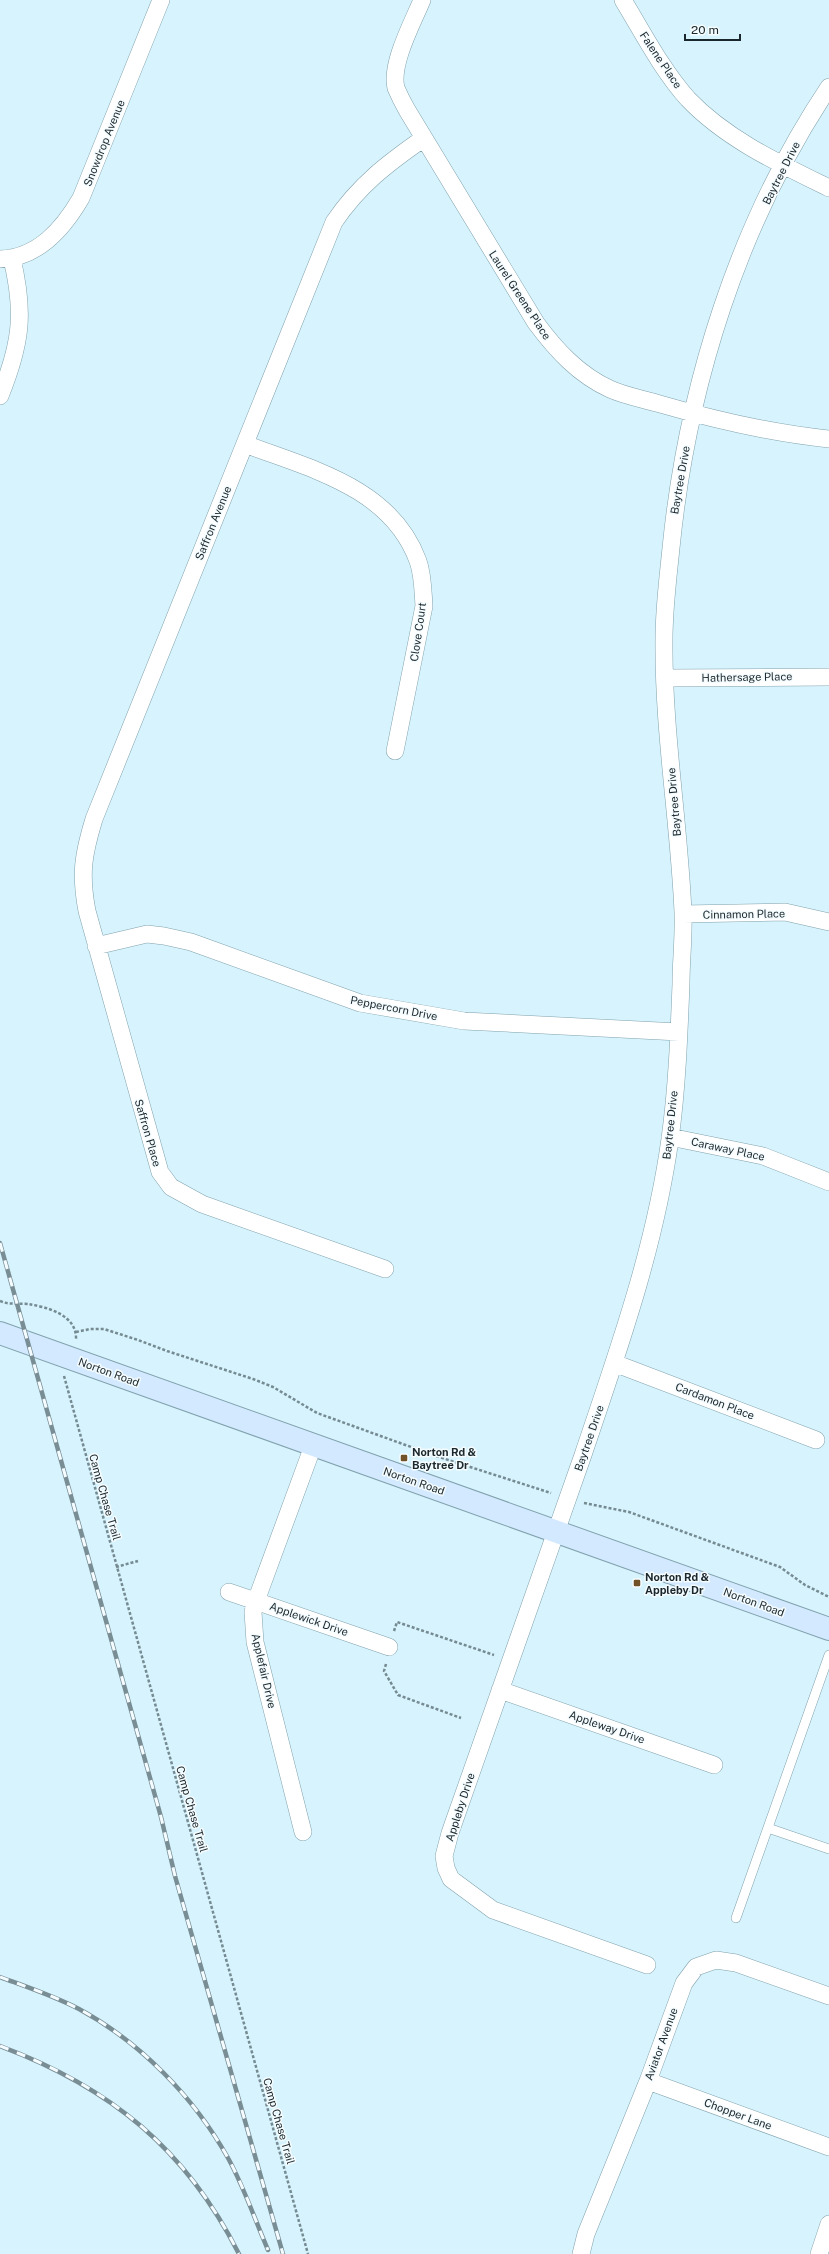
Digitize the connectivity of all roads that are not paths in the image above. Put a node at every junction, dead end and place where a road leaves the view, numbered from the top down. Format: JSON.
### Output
{"nodes":[{"id":1,"x":161,"y":0,"type":"edge"},
{"id":2,"x":422,"y":0,"type":"edge"},
{"id":3,"x":623,"y":0,"type":"edge"},
{"id":4,"x":829,"y":87,"type":"edge"},
{"id":5,"x":424,"y":138,"type":"junction"},
{"id":6,"x":784,"y":165,"type":"junction"},
{"id":7,"x":829,"y":188,"type":"edge"},
{"id":8,"x":6,"y":259,"type":"edge"},
{"id":9,"x":0,"y":396,"type":"edge"},
{"id":10,"x":693,"y":413,"type":"junction"},
{"id":11,"x":829,"y":439,"type":"edge"},
{"id":12,"x":245,"y":444,"type":"junction"},
{"id":13,"x":829,"y":677,"type":"edge"},
{"id":14,"x":665,"y":678,"type":"junction"},
{"id":15,"x":395,"y":751,"type":"dead end"},
{"id":16,"x":683,"y":914,"type":"junction"},
{"id":17,"x":829,"y":922,"type":"edge"},
{"id":18,"x":96,"y":946,"type":"junction"},
{"id":19,"x":679,"y":1032,"type":"junction"},
{"id":20,"x":670,"y":1137,"type":"junction"},
{"id":21,"x":829,"y":1182,"type":"edge"},
{"id":22,"x":385,"y":1269,"type":"dead end"},
{"id":23,"x":0,"y":1333,"type":"edge"},
{"id":24,"x":614,"y":1363,"type":"junction"},
{"id":25,"x":816,"y":1440,"type":"dead end"},
{"id":26,"x":313,"y":1446,"type":"junction"},
{"id":27,"x":556,"y":1531,"type":"junction"},
{"id":28,"x":228,"y":1592,"type":"dead end"},
{"id":29,"x":256,"y":1601,"type":"junction"},
{"id":30,"x":829,"y":1628,"type":"edge"},
{"id":31,"x":389,"y":1647,"type":"dead end"},
{"id":32,"x":829,"y":1655,"type":"edge"},
{"id":33,"x":500,"y":1690,"type":"junction"},
{"id":34,"x":714,"y":1765,"type":"dead end"},
{"id":35,"x":768,"y":1828,"type":"junction"},
{"id":36,"x":303,"y":1832,"type":"dead end"},
{"id":37,"x":829,"y":1850,"type":"edge"},
{"id":38,"x":736,"y":1918,"type":"dead end"},
{"id":39,"x":647,"y":1965,"type":"dead end"},
{"id":40,"x":829,"y":1996,"type":"edge"},
{"id":41,"x":648,"y":2081,"type":"junction"},
{"id":42,"x":829,"y":2147,"type":"edge"},
{"id":43,"x":829,"y":2224,"type":"edge"},
{"id":44,"x":581,"y":2254,"type":"edge"},
{"id":45,"x":819,"y":2254,"type":"edge"}],
"edges":[{"from":1,"to":8,"type":"street","name":"Snowdrop Avenue"},
{"from":2,"to":5,"type":"street","name":"Laurel Greene Place"},
{"from":3,"to":6,"type":"street","name":"Falene Place"},
{"from":4,"to":6,"type":"street","name":"Baytree Drive"},
{"from":5,"to":10,"type":"street","name":"Laurel Greene Place"},
{"from":5,"to":12,"type":"street","name":"Saffron Avenue"},
{"from":6,"to":7,"type":"street","name":"Falene Place"},
{"from":6,"to":10,"type":"street","name":"Baytree Drive"},
{"from":8,"to":9,"type":"street"},
{"from":10,"to":11,"type":"street","name":"Laurel Greene Place"},
{"from":10,"to":14,"type":"street","name":"Baytree Drive"},
{"from":12,"to":15,"type":"street","name":"Clove Court"},
{"from":12,"to":18,"type":"street","name":"Saffron Avenue"},
{"from":13,"to":14,"type":"street","name":"Hathersage Place"},
{"from":14,"to":16,"type":"street","name":"Baytree Drive"},
{"from":16,"to":17,"type":"street","name":"Cinnamon Place"},
{"from":16,"to":19,"type":"street","name":"Baytree Drive"},
{"from":18,"to":19,"type":"street","name":"Peppercorn Drive"},
{"from":18,"to":22,"type":"street","name":"Saffron Place"},
{"from":19,"to":20,"type":"street","name":"Baytree Drive"},
{"from":20,"to":21,"type":"street","name":"Caraway Place"},
{"from":20,"to":24,"type":"street","name":"Baytree Drive"},
{"from":23,"to":26,"type":"main road","name":"Norton Road"},
{"from":24,"to":25,"type":"street","name":"Cardamon Place"},
{"from":24,"to":27,"type":"street","name":"Baytree Drive"},
{"from":26,"to":27,"type":"main road","name":"Norton Road"},
{"from":26,"to":29,"type":"street","name":"Applefair Drive"},
{"from":27,"to":30,"type":"main road","name":"Norton Road"},
{"from":27,"to":33,"type":"street","name":"Appleby Drive"},
{"from":28,"to":29,"type":"street","name":"Applewick Drive"},
{"from":29,"to":31,"type":"street","name":"Applewick Drive"},
{"from":29,"to":36,"type":"street","name":"Applefair Drive"},
{"from":32,"to":35,"type":"lane"},
{"from":33,"to":34,"type":"street","name":"Appleway Drive"},
{"from":33,"to":39,"type":"street","name":"Appleby Drive"},
{"from":35,"to":37,"type":"lane"},
{"from":35,"to":38,"type":"lane"},
{"from":40,"to":41,"type":"street","name":"Aviator Avenue"},
{"from":41,"to":42,"type":"street","name":"Chopper Lane"},
{"from":41,"to":44,"type":"street","name":"Aviator Avenue"},
{"from":43,"to":45,"type":"street"}]}
